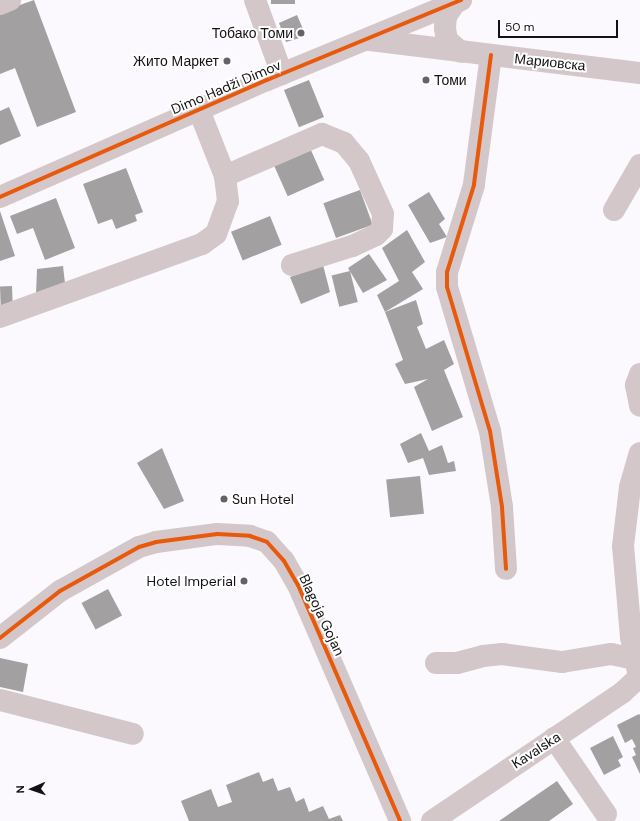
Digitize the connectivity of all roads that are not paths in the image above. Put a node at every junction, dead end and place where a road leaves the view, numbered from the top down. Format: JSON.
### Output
{"nodes":[{"id":1,"x":10,"y":0,"type":"edge"},
{"id":2,"x":255,"y":0,"type":"edge"},
{"id":3,"x":458,"y":1,"type":"edge"},
{"id":4,"x":0,"y":4,"type":"edge"},
{"id":5,"x":370,"y":40,"type":"junction"},
{"id":6,"x":461,"y":52,"type":"junction"},
{"id":7,"x":491,"y":55,"type":"junction"},
{"id":8,"x":640,"y":73,"type":"edge"},
{"id":9,"x":282,"y":74,"type":"junction"},
{"id":10,"x":199,"y":110,"type":"junction"},
{"id":11,"x":640,"y":165,"type":"edge"},
{"id":12,"x":226,"y":176,"type":"junction"},
{"id":13,"x":0,"y":197,"type":"edge"},
{"id":14,"x":614,"y":210,"type":"dead end"},
{"id":15,"x":292,"y":265,"type":"dead end"},
{"id":16,"x":0,"y":317,"type":"edge"},
{"id":17,"x":640,"y":374,"type":"edge"},
{"id":18,"x":640,"y":406,"type":"edge"},
{"id":19,"x":640,"y":453,"type":"edge"},
{"id":20,"x":506,"y":569,"type":"dead end"},
{"id":21,"x":0,"y":638,"type":"edge"},
{"id":22,"x":436,"y":663,"type":"dead end"},
{"id":23,"x":638,"y":671,"type":"edge"},
{"id":24,"x":0,"y":700,"type":"edge"},
{"id":25,"x":132,"y":734,"type":"dead end"},
{"id":26,"x":554,"y":738,"type":"junction"},
{"id":27,"x":606,"y":814,"type":"dead end"},
{"id":28,"x":400,"y":821,"type":"edge"},
{"id":29,"x":432,"y":821,"type":"edge"}],
"edges":[{"from":1,"to":4,"type":"street"},
{"from":2,"to":9,"type":"street"},
{"from":3,"to":5,"type":"street","name":"Dimo Hadži Dimov"},
{"from":3,"to":6,"type":"street"},
{"from":5,"to":6,"type":"street","name":"Мариовска"},
{"from":5,"to":9,"type":"street","name":"Dimo Hadži Dimov"},
{"from":6,"to":7,"type":"street","name":"Мариовска"},
{"from":7,"to":8,"type":"street","name":"Мариовска"},
{"from":7,"to":20,"type":"street"},
{"from":9,"to":10,"type":"street","name":"Dimo Hadži Dimov"},
{"from":10,"to":12,"type":"street"},
{"from":10,"to":13,"type":"street","name":"Dimo Hadži Dimov"},
{"from":11,"to":14,"type":"street"},
{"from":12,"to":15,"type":"street"},
{"from":12,"to":16,"type":"street"},
{"from":17,"to":18,"type":"street"},
{"from":19,"to":23,"type":"street"},
{"from":21,"to":28,"type":"street","name":"Blagoja Gojan"},
{"from":22,"to":23,"type":"street"},
{"from":23,"to":26,"type":"street","name":"Kavalska"},
{"from":24,"to":25,"type":"street"},
{"from":26,"to":27,"type":"street"},
{"from":26,"to":29,"type":"street","name":"Kavalska"}]}
